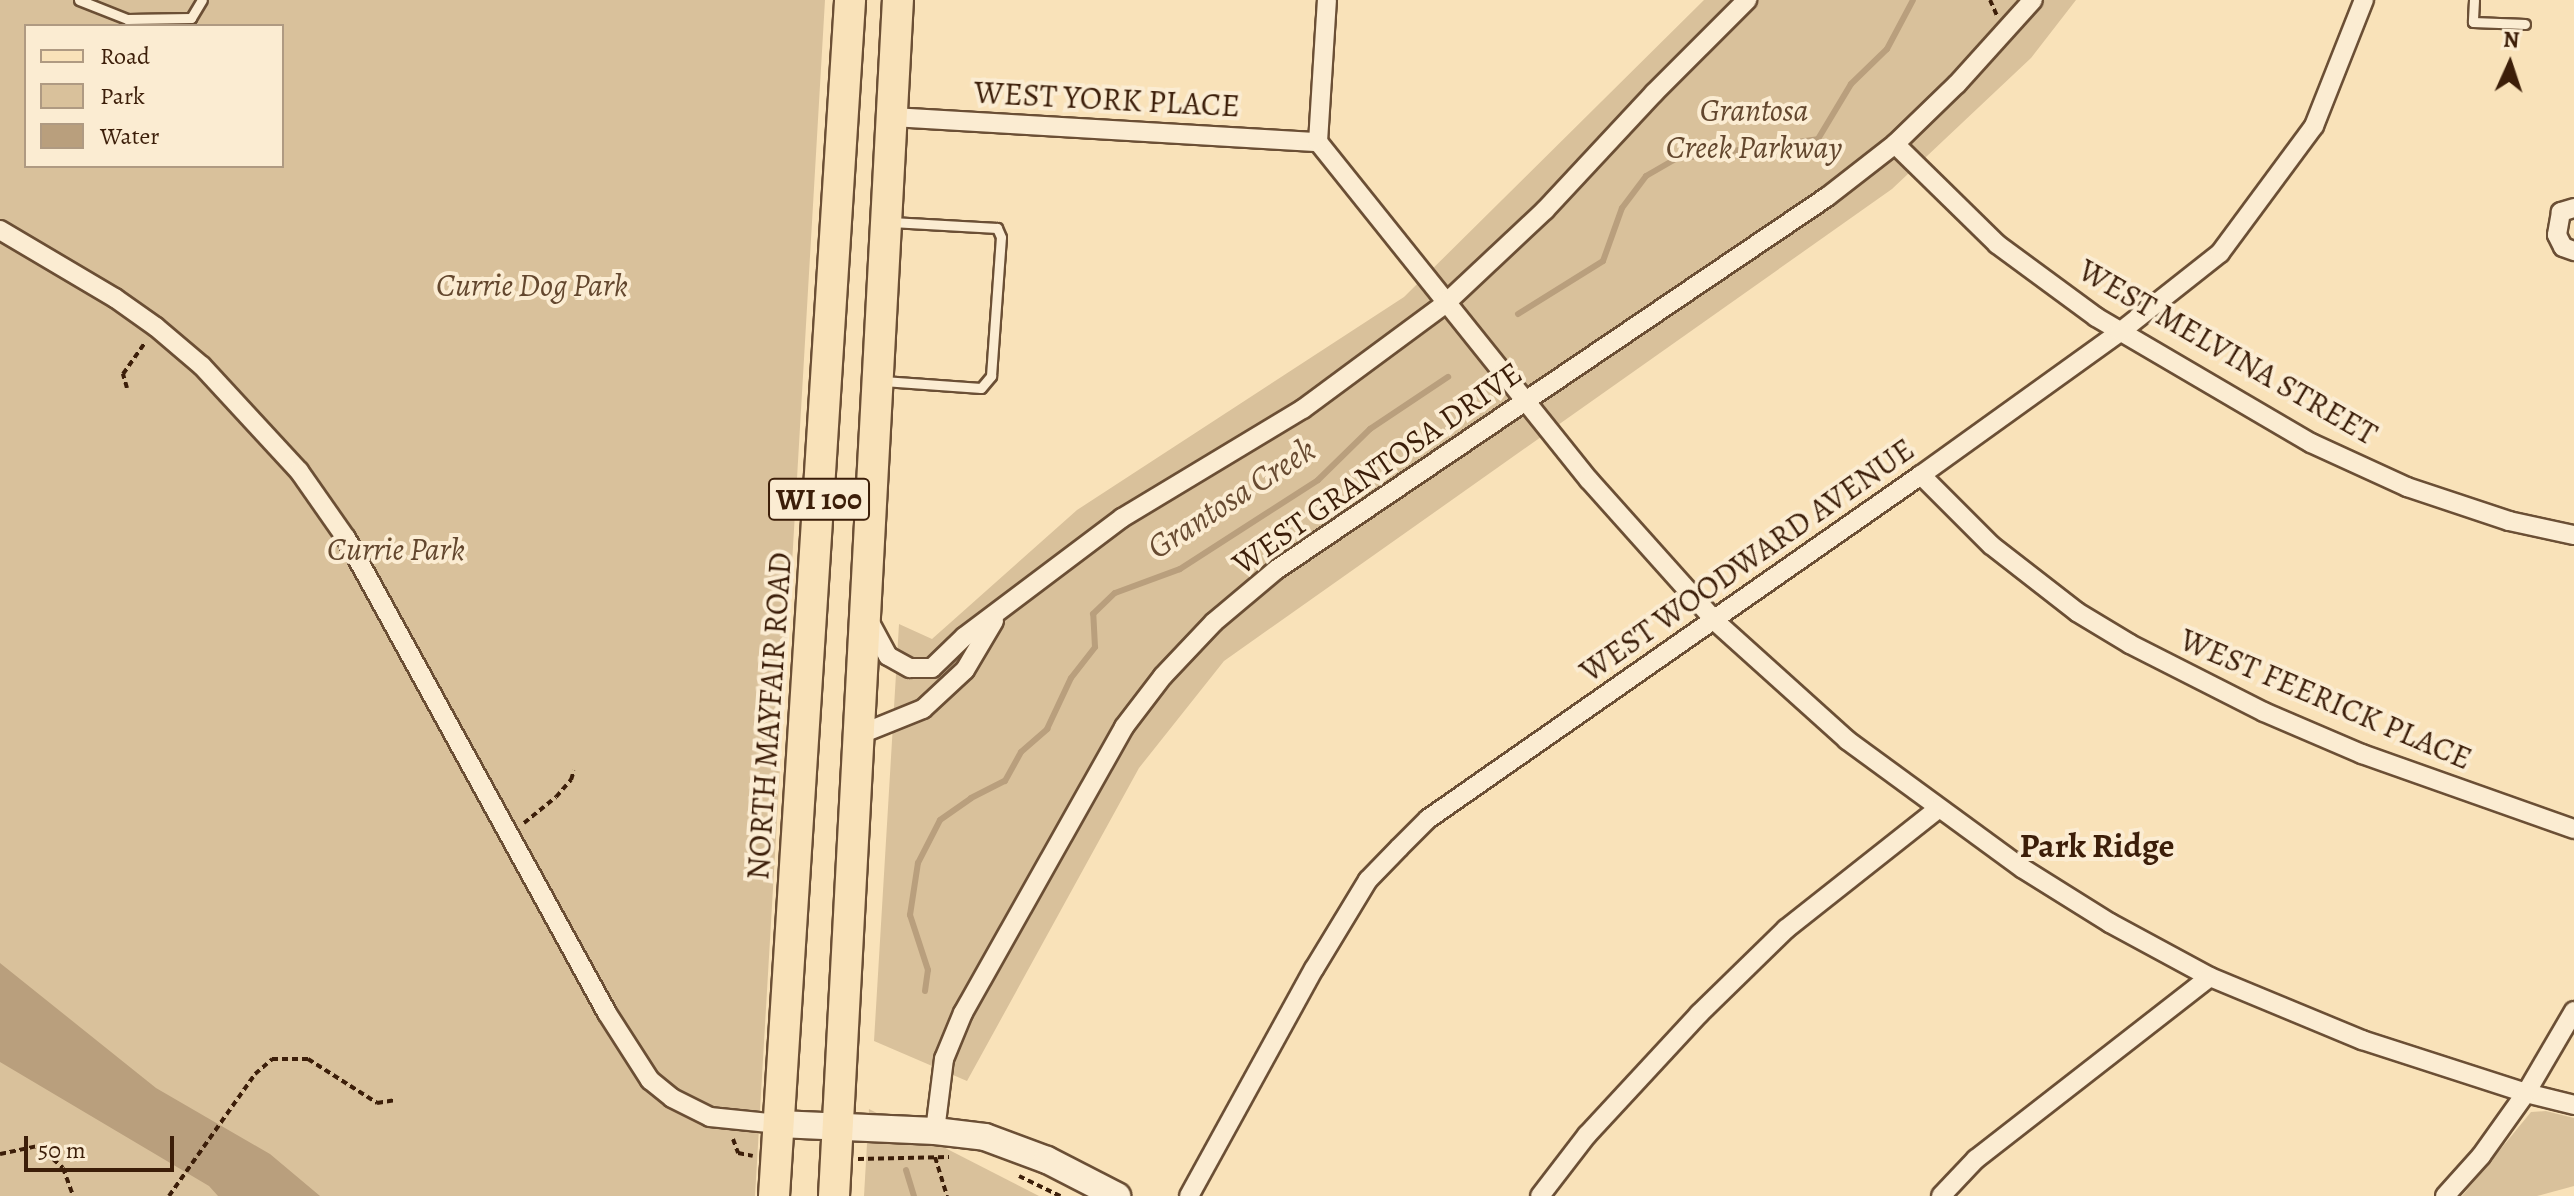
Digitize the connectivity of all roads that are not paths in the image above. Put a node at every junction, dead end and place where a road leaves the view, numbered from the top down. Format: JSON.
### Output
{"nodes":[{"id":1,"x":79,"y":0,"type":"edge"},
{"id":2,"x":202,"y":0,"type":"edge"},
{"id":3,"x":850,"y":0,"type":"edge"},
{"id":4,"x":898,"y":0,"type":"edge"},
{"id":5,"x":1327,"y":0,"type":"edge"},
{"id":6,"x":1747,"y":0,"type":"edge"},
{"id":7,"x":2033,"y":0,"type":"edge"},
{"id":8,"x":2364,"y":0,"type":"edge"},
{"id":9,"x":2474,"y":0,"type":"edge"},
{"id":10,"x":2525,"y":24,"type":"dead end"},
{"id":11,"x":893,"y":117,"type":"junction"},
{"id":12,"x":1318,"y":142,"type":"junction"},
{"id":13,"x":1895,"y":144,"type":"junction"},
{"id":14,"x":2574,"y":208,"type":"edge"},
{"id":15,"x":887,"y":222,"type":"junction"},
{"id":16,"x":0,"y":230,"type":"edge"},
{"id":17,"x":2574,"y":251,"type":"edge"},
{"id":18,"x":1446,"y":303,"type":"junction"},
{"id":19,"x":2120,"y":332,"type":"junction"},
{"id":20,"x":879,"y":380,"type":"junction"},
{"id":21,"x":1526,"y":401,"type":"junction"},
{"id":22,"x":1921,"y":475,"type":"junction"},
{"id":23,"x":2574,"y":535,"type":"edge"},
{"id":24,"x":997,"y":615,"type":"junction"},
{"id":25,"x":868,"y":619,"type":"junction"},
{"id":26,"x":1715,"y":621,"type":"junction"},
{"id":27,"x":861,"y":734,"type":"junction"},
{"id":28,"x":1938,"y":809,"type":"junction"},
{"id":29,"x":2574,"y":829,"type":"edge"},
{"id":30,"x":2210,"y":977,"type":"junction"},
{"id":31,"x":2574,"y":1011,"type":"edge"},
{"id":32,"x":2526,"y":1093,"type":"junction"},
{"id":33,"x":2574,"y":1105,"type":"edge"},
{"id":34,"x":779,"y":1124,"type":"junction"},
{"id":35,"x":837,"y":1126,"type":"junction"},
{"id":36,"x":935,"y":1131,"type":"junction"},
{"id":37,"x":774,"y":1196,"type":"edge"},
{"id":38,"x":834,"y":1196,"type":"edge"},
{"id":39,"x":1117,"y":1196,"type":"edge"},
{"id":40,"x":1189,"y":1196,"type":"edge"},
{"id":41,"x":1540,"y":1196,"type":"edge"},
{"id":42,"x":1941,"y":1196,"type":"edge"},
{"id":43,"x":2445,"y":1196,"type":"edge"}],
"edges":[{"from":1,"to":2,"type":"lane"},
{"from":3,"to":34,"type":"main road","name":"NORTH MAYFAIR ROAD","number":"WI 100"},
{"from":4,"to":11,"type":"main road","number":"WI 100"},
{"from":5,"to":12,"type":"street"},
{"from":6,"to":18,"type":"street"},
{"from":7,"to":13,"type":"street","name":"WEST GRANTOSA DRIVE"},
{"from":8,"to":19,"type":"street","name":"WEST WOODWARD AVENUE"},
{"from":9,"to":10,"type":"lane"},
{"from":11,"to":12,"type":"street","name":"WEST YORK PLACE"},
{"from":11,"to":15,"type":"main road","number":"WI 100"},
{"from":12,"to":18,"type":"street"},
{"from":13,"to":19,"type":"street","name":"WEST MELVINA STREET"},
{"from":13,"to":21,"type":"street","name":"WEST GRANTOSA DRIVE"},
{"from":14,"to":17,"type":"street"},
{"from":15,"to":20,"type":"main road","number":"WI 100"},
{"from":15,"to":20,"type":"lane"},
{"from":16,"to":34,"type":"street"},
{"from":18,"to":21,"type":"street"},
{"from":18,"to":24,"type":"street"},
{"from":19,"to":22,"type":"street","name":"WEST WOODWARD AVENUE"},
{"from":19,"to":23,"type":"street","name":"WEST MELVINA STREET"},
{"from":20,"to":25,"type":"main road","number":"WI 100"},
{"from":21,"to":26,"type":"street"},
{"from":21,"to":36,"type":"street","name":"WEST GRANTOSA DRIVE"},
{"from":22,"to":26,"type":"street","name":"WEST WOODWARD AVENUE"},
{"from":22,"to":29,"type":"street","name":"WEST FEERICK PLACE"},
{"from":24,"to":25,"type":"street"},
{"from":24,"to":27,"type":"street"},
{"from":25,"to":27,"type":"main road","number":"WI 100"},
{"from":26,"to":28,"type":"street"},
{"from":26,"to":40,"type":"street","name":"WEST WOODWARD AVENUE"},
{"from":27,"to":35,"type":"main road","number":"WI 100"},
{"from":28,"to":30,"type":"street"},
{"from":28,"to":41,"type":"street"},
{"from":30,"to":32,"type":"street"},
{"from":30,"to":42,"type":"street"},
{"from":31,"to":32,"type":"street"},
{"from":32,"to":33,"type":"street"},
{"from":32,"to":43,"type":"street"},
{"from":34,"to":35,"type":"street"},
{"from":34,"to":37,"type":"main road","name":"NORTH MAYFAIR ROAD","number":"WI 100"},
{"from":35,"to":36,"type":"street"},
{"from":35,"to":38,"type":"main road","number":"WI 100"},
{"from":36,"to":39,"type":"street"}]}
